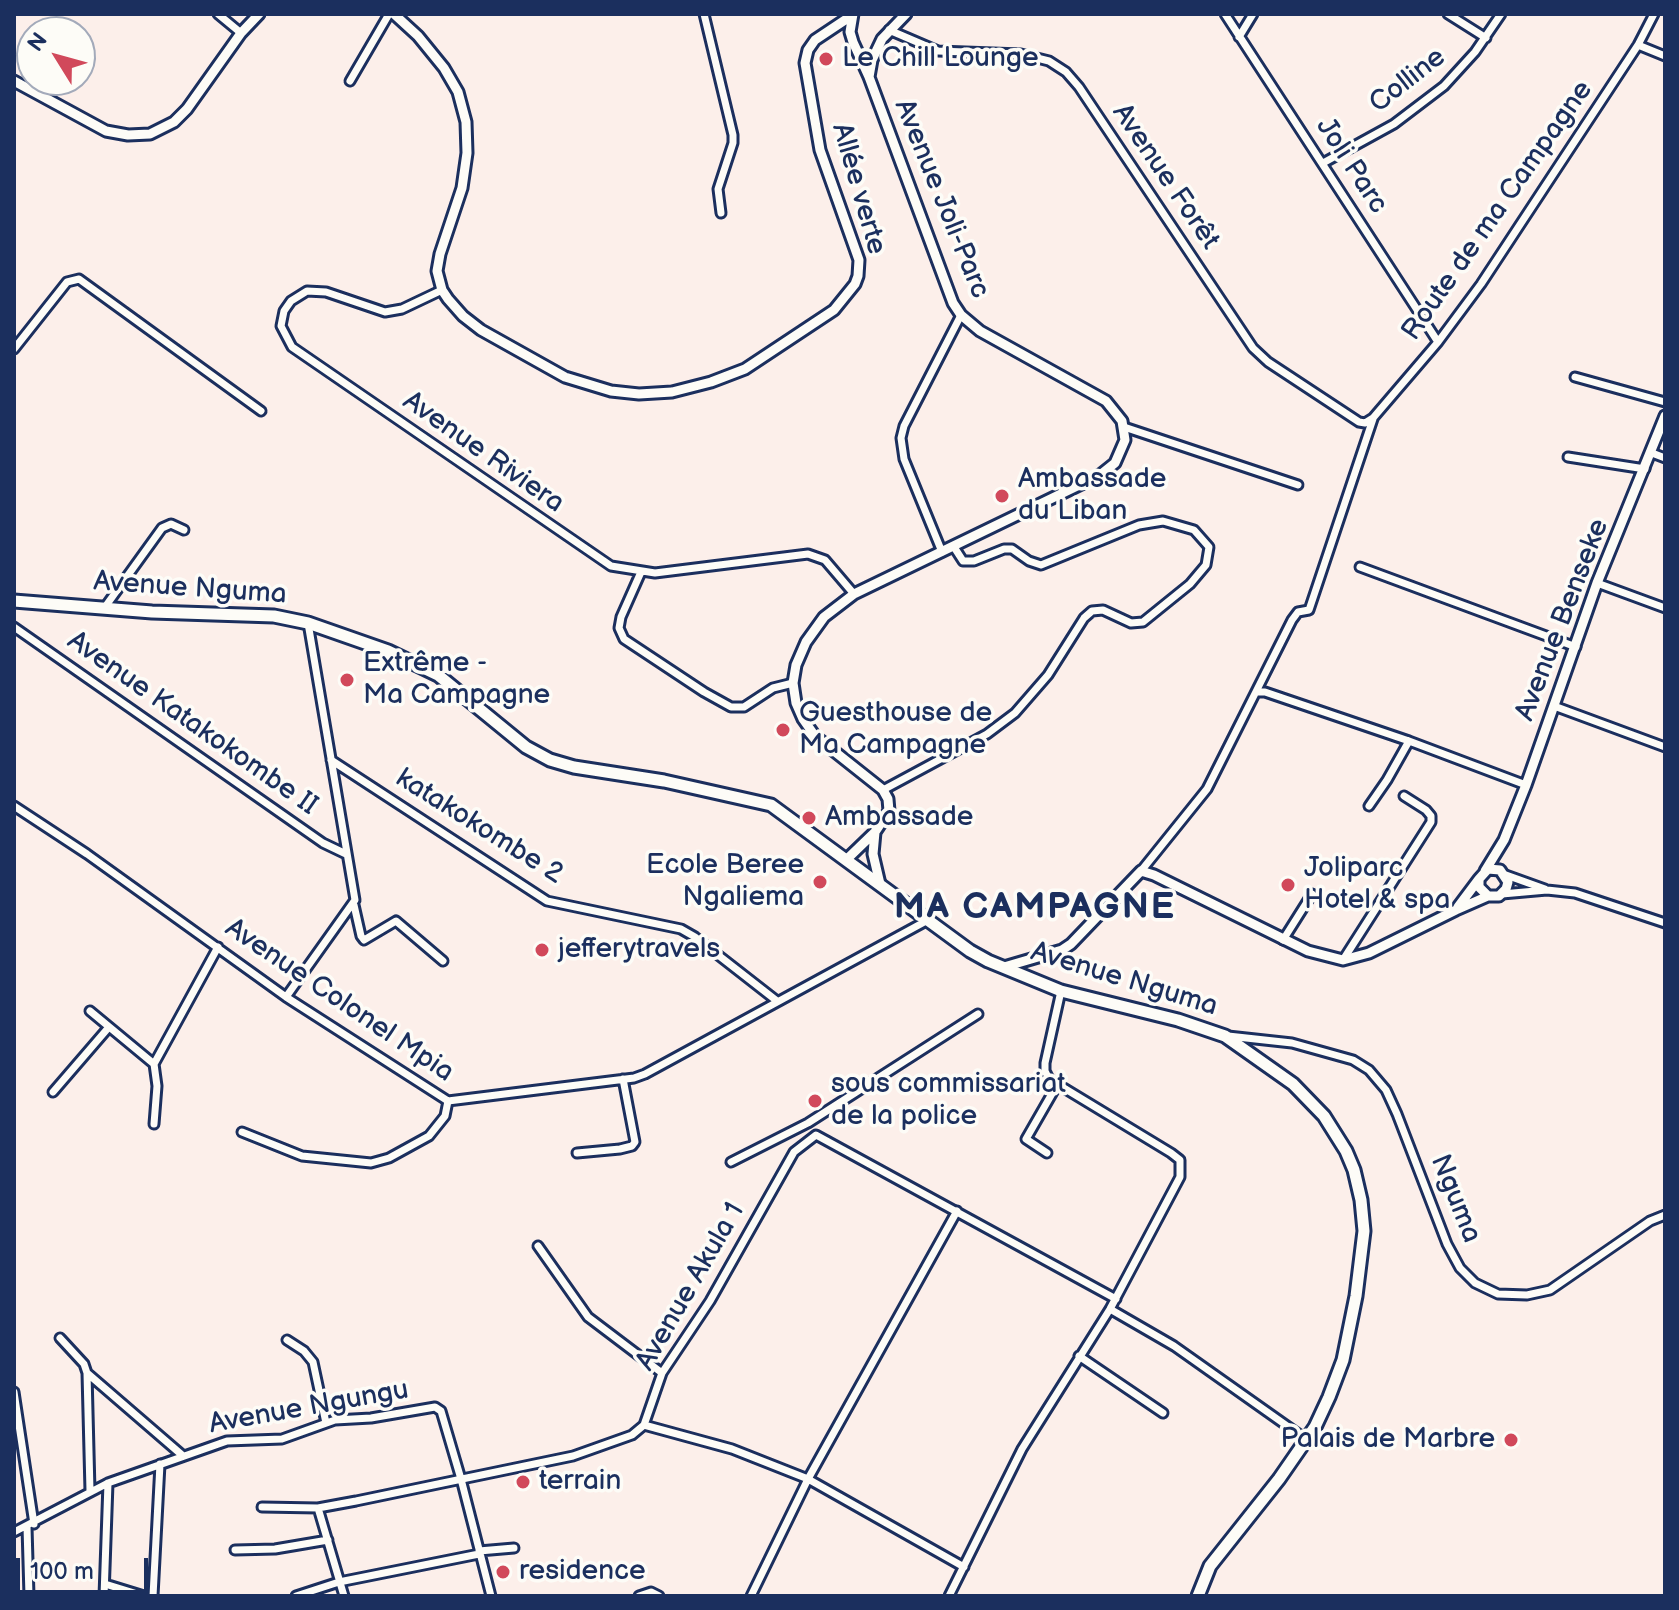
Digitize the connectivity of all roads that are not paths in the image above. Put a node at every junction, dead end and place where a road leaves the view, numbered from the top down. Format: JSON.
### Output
{"nodes":[{"id":1,"x":218,"y":14,"type":"edge"},
{"id":2,"x":259,"y":14,"type":"edge"},
{"id":3,"x":391,"y":14,"type":"edge"},
{"id":4,"x":704,"y":14,"type":"edge"},
{"id":5,"x":906,"y":14,"type":"edge"},
{"id":6,"x":1225,"y":14,"type":"edge"},
{"id":7,"x":1253,"y":14,"type":"edge"},
{"id":8,"x":1448,"y":14,"type":"edge"},
{"id":9,"x":1501,"y":14,"type":"edge"},
{"id":10,"x":1654,"y":14,"type":"edge"},
{"id":11,"x":852,"y":15,"type":"edge"},
{"id":12,"x":889,"y":30,"type":"junction"},
{"id":13,"x":241,"y":33,"type":"junction"},
{"id":14,"x":1239,"y":37,"type":"junction"},
{"id":15,"x":1486,"y":38,"type":"junction"},
{"id":16,"x":1638,"y":45,"type":"junction"},
{"id":17,"x":1665,"y":56,"type":"edge"},
{"id":18,"x":869,"y":77,"type":"junction"},
{"id":19,"x":14,"y":81,"type":"edge"},
{"id":20,"x":350,"y":81,"type":"dead end"},
{"id":21,"x":1323,"y":163,"type":"junction"},
{"id":22,"x":721,"y":213,"type":"dead end"},
{"id":23,"x":442,"y":290,"type":"junction"},
{"id":24,"x":961,"y":315,"type":"junction"},
{"id":25,"x":1438,"y":342,"type":"junction"},
{"id":26,"x":14,"y":349,"type":"edge"},
{"id":27,"x":1575,"y":377,"type":"dead end"},
{"id":28,"x":1665,"y":402,"type":"edge"},
{"id":29,"x":261,"y":411,"type":"dead end"},
{"id":30,"x":1665,"y":416,"type":"edge"},
{"id":31,"x":1373,"y":418,"type":"junction"},
{"id":32,"x":1365,"y":423,"type":"joint"},
{"id":33,"x":1124,"y":427,"type":"junction"},
{"id":34,"x":1652,"y":453,"type":"junction"},
{"id":35,"x":1568,"y":457,"type":"dead end"},
{"id":36,"x":1665,"y":458,"type":"edge"},
{"id":37,"x":1646,"y":469,"type":"junction"},
{"id":38,"x":1298,"y":485,"type":"dead end"},
{"id":39,"x":184,"y":530,"type":"dead end"},
{"id":40,"x":954,"y":547,"type":"junction"},
{"id":41,"x":942,"y":552,"type":"junction"},
{"id":42,"x":1360,"y":567,"type":"dead end"},
{"id":43,"x":641,"y":572,"type":"junction"},
{"id":44,"x":1597,"y":583,"type":"junction"},
{"id":45,"x":854,"y":594,"type":"junction"},
{"id":46,"x":14,"y":601,"type":"edge"},
{"id":47,"x":105,"y":607,"type":"junction"},
{"id":48,"x":1665,"y":608,"type":"edge"},
{"id":49,"x":308,"y":623,"type":"junction"},
{"id":50,"x":14,"y":627,"type":"edge"},
{"id":51,"x":1576,"y":647,"type":"junction"},
{"id":52,"x":793,"y":683,"type":"junction"},
{"id":53,"x":1257,"y":692,"type":"junction"},
{"id":54,"x":1554,"y":706,"type":"junction"},
{"id":55,"x":1409,"y":741,"type":"junction"},
{"id":56,"x":1665,"y":747,"type":"edge"},
{"id":57,"x":331,"y":760,"type":"junction"},
{"id":58,"x":1526,"y":785,"type":"junction"},
{"id":59,"x":883,"y":790,"type":"junction"},
{"id":60,"x":1404,"y":796,"type":"dead end"},
{"id":61,"x":14,"y":806,"type":"edge"},
{"id":62,"x":1369,"y":806,"type":"dead end"},
{"id":63,"x":875,"y":832,"type":"junction"},
{"id":64,"x":1504,"y":840,"type":"junction"},
{"id":65,"x":346,"y":854,"type":"junction"},
{"id":66,"x":846,"y":860,"type":"junction"},
{"id":67,"x":1141,"y":871,"type":"junction"},
{"id":68,"x":1503,"y":873,"type":"junction"},
{"id":69,"x":1482,"y":875,"type":"junction"},
{"id":70,"x":880,"y":884,"type":"junction"},
{"id":71,"x":1547,"y":890,"type":"junction"},
{"id":72,"x":1312,"y":894,"type":"dead end"},
{"id":73,"x":1502,"y":894,"type":"junction"},
{"id":74,"x":1488,"y":896,"type":"junction"},
{"id":75,"x":354,"y":905,"type":"junction"},
{"id":76,"x":1456,"y":910,"type":"junction"},
{"id":77,"x":928,"y":920,"type":"junction"},
{"id":78,"x":1665,"y":923,"type":"edge"},
{"id":79,"x":1283,"y":940,"type":"junction"},
{"id":80,"x":218,"y":947,"type":"junction"},
{"id":81,"x":1343,"y":960,"type":"junction"},
{"id":82,"x":443,"y":961,"type":"dead end"},
{"id":83,"x":1002,"y":968,"type":"junction"},
{"id":84,"x":1061,"y":991,"type":"junction"},
{"id":85,"x":286,"y":997,"type":"junction"},
{"id":86,"x":777,"y":1001,"type":"junction"},
{"id":87,"x":90,"y":1011,"type":"dead end"},
{"id":88,"x":978,"y":1014,"type":"dead end"},
{"id":89,"x":109,"y":1027,"type":"junction"},
{"id":90,"x":1225,"y":1036,"type":"junction"},
{"id":91,"x":154,"y":1064,"type":"junction"},
{"id":92,"x":623,"y":1079,"type":"junction"},
{"id":93,"x":1057,"y":1085,"type":"junction"},
{"id":94,"x":53,"y":1092,"type":"dead end"},
{"id":95,"x":448,"y":1101,"type":"junction"},
{"id":96,"x":808,"y":1123,"type":"junction"},
{"id":97,"x":154,"y":1124,"type":"dead end"},
{"id":98,"x":242,"y":1132,"type":"dead end"},
{"id":99,"x":816,"y":1135,"type":"junction"},
{"id":100,"x":577,"y":1153,"type":"dead end"},
{"id":101,"x":1047,"y":1153,"type":"dead end"},
{"id":102,"x":731,"y":1162,"type":"dead end"},
{"id":103,"x":957,"y":1211,"type":"junction"},
{"id":104,"x":1665,"y":1215,"type":"edge"},
{"id":105,"x":538,"y":1246,"type":"dead end"},
{"id":106,"x":1116,"y":1299,"type":"junction"},
{"id":107,"x":1110,"y":1309,"type":"junction"},
{"id":108,"x":60,"y":1338,"type":"dead end"},
{"id":109,"x":287,"y":1340,"type":"dead end"},
{"id":110,"x":1079,"y":1356,"type":"junction"},
{"id":111,"x":87,"y":1373,"type":"junction"},
{"id":112,"x":662,"y":1373,"type":"junction"},
{"id":113,"x":14,"y":1392,"type":"edge"},
{"id":114,"x":1163,"y":1413,"type":"dead end"},
{"id":115,"x":326,"y":1423,"type":"junction"},
{"id":116,"x":644,"y":1425,"type":"junction"},
{"id":117,"x":1307,"y":1440,"type":"junction"},
{"id":118,"x":182,"y":1455,"type":"junction"},
{"id":119,"x":160,"y":1464,"type":"junction"},
{"id":120,"x":461,"y":1479,"type":"junction"},
{"id":121,"x":808,"y":1479,"type":"junction"},
{"id":122,"x":108,"y":1483,"type":"junction"},
{"id":123,"x":90,"y":1491,"type":"junction"},
{"id":124,"x":262,"y":1507,"type":"dead end"},
{"id":125,"x":318,"y":1508,"type":"junction"},
{"id":126,"x":30,"y":1526,"type":"junction"},
{"id":127,"x":14,"y":1532,"type":"edge"},
{"id":128,"x":328,"y":1540,"type":"junction"},
{"id":129,"x":514,"y":1548,"type":"dead end"},
{"id":130,"x":235,"y":1550,"type":"dead end"},
{"id":131,"x":479,"y":1552,"type":"junction"},
{"id":132,"x":964,"y":1567,"type":"junction"},
{"id":133,"x":339,"y":1582,"type":"junction"},
{"id":134,"x":105,"y":1584,"type":"junction"},
{"id":135,"x":29,"y":1596,"type":"edge"},
{"id":136,"x":104,"y":1596,"type":"edge"},
{"id":137,"x":144,"y":1596,"type":"edge"},
{"id":138,"x":153,"y":1596,"type":"edge"},
{"id":139,"x":296,"y":1596,"type":"edge"},
{"id":140,"x":344,"y":1596,"type":"edge"},
{"id":141,"x":491,"y":1596,"type":"edge"},
{"id":142,"x":639,"y":1596,"type":"edge"},
{"id":143,"x":659,"y":1596,"type":"edge"},
{"id":144,"x":751,"y":1596,"type":"edge"},
{"id":145,"x":949,"y":1596,"type":"edge"},
{"id":146,"x":1198,"y":1596,"type":"edge"}],
"edges":[{"from":1,"to":13,"type":"street"},
{"from":2,"to":13,"type":"street"},
{"from":3,"to":20,"type":"street"},
{"from":3,"to":23,"type":"street"},
{"from":4,"to":22,"type":"street"},
{"from":5,"to":12,"type":"street"},
{"from":6,"to":14,"type":"street","name":"Joli Parc"},
{"from":7,"to":14,"type":"street"},
{"from":8,"to":15,"type":"street"},
{"from":9,"to":15,"type":"street","name":"Colline"},
{"from":10,"to":16,"type":"street","name":"Route de ma Campagne"},
{"from":11,"to":18,"type":"street","name":"Avenue Joli-Parc"},
{"from":11,"to":23,"type":"street","name":"Allée verte"},
{"from":12,"to":18,"type":"street"},
{"from":12,"to":32,"type":"street","name":"Avenue Forêt"},
{"from":13,"to":19,"type":"street"},
{"from":14,"to":21,"type":"street","name":"Joli Parc"},
{"from":15,"to":21,"type":"street","name":"Colline"},
{"from":16,"to":17,"type":"street"},
{"from":16,"to":25,"type":"street","name":"Route de ma Campagne"},
{"from":18,"to":24,"type":"street","name":"Avenue Joli-Parc"},
{"from":21,"to":25,"type":"street","name":"Joli Parc"},
{"from":23,"to":43,"type":"street","name":"Avenue Riviera"},
{"from":24,"to":33,"type":"street","name":"Avenue Joli-Parc"},
{"from":24,"to":41,"type":"street"},
{"from":25,"to":31,"type":"street","name":"Route de ma Campagne"},
{"from":26,"to":29,"type":"street"},
{"from":27,"to":28,"type":"street"},
{"from":30,"to":34,"type":"street","name":"Avenue Benseke"},
{"from":31,"to":32,"type":"street","name":"Route de ma Campagne"},
{"from":31,"to":53,"type":"street"},
{"from":33,"to":38,"type":"street"},
{"from":33,"to":40,"type":"street"},
{"from":34,"to":36,"type":"street"},
{"from":34,"to":37,"type":"street","name":"Avenue Benseke"},
{"from":35,"to":37,"type":"street"},
{"from":37,"to":44,"type":"street","name":"Avenue Benseke"},
{"from":39,"to":47,"type":"street"},
{"from":40,"to":41,"type":"street"},
{"from":40,"to":59,"type":"street"},
{"from":41,"to":45,"type":"street"},
{"from":42,"to":51,"type":"street"},
{"from":43,"to":45,"type":"street","name":"Avenue Riviera"},
{"from":43,"to":52,"type":"street"},
{"from":44,"to":48,"type":"street"},
{"from":44,"to":51,"type":"street","name":"Avenue Benseke"},
{"from":45,"to":52,"type":"street"},
{"from":46,"to":47,"type":"main road","name":"Avenue Nguma"},
{"from":47,"to":49,"type":"main road","name":"Avenue Nguma"},
{"from":49,"to":57,"type":"street"},
{"from":49,"to":66,"type":"main road","name":"Avenue Nguma"},
{"from":50,"to":65,"type":"street","name":"Avenue Katakokombe II"},
{"from":51,"to":54,"type":"street","name":"Avenue Benseke"},
{"from":52,"to":59,"type":"street"},
{"from":53,"to":55,"type":"street"},
{"from":53,"to":67,"type":"street"},
{"from":54,"to":56,"type":"street"},
{"from":54,"to":58,"type":"street","name":"Avenue Benseke"},
{"from":55,"to":58,"type":"street"},
{"from":55,"to":62,"type":"street"},
{"from":57,"to":65,"type":"street"},
{"from":57,"to":86,"type":"street","name":"katakokombe 2"},
{"from":58,"to":64,"type":"street","name":"Avenue Benseke"},
{"from":59,"to":63,"type":"street"},
{"from":60,"to":81,"type":"street"},
{"from":61,"to":80,"type":"street","name":"Avenue Colonel Mpia"},
{"from":63,"to":66,"type":"street"},
{"from":63,"to":70,"type":"street"},
{"from":64,"to":68,"type":"street"},
{"from":64,"to":69,"type":"street"},
{"from":65,"to":75,"type":"street"},
{"from":66,"to":70,"type":"main road","name":"Avenue Nguma"},
{"from":67,"to":79,"type":"street"},
{"from":67,"to":83,"type":"street"},
{"from":68,"to":69,"type":"street"},
{"from":68,"to":71,"type":"street"},
{"from":68,"to":73,"type":"street"},
{"from":69,"to":74,"type":"street"},
{"from":69,"to":76,"type":"street"},
{"from":70,"to":77,"type":"main road","name":"Avenue Nguma"},
{"from":71,"to":73,"type":"street"},
{"from":71,"to":78,"type":"street"},
{"from":72,"to":79,"type":"street"},
{"from":73,"to":74,"type":"street"},
{"from":74,"to":76,"type":"street"},
{"from":75,"to":82,"type":"street"},
{"from":75,"to":85,"type":"street"},
{"from":76,"to":81,"type":"street"},
{"from":77,"to":83,"type":"main road","name":"Avenue Nguma"},
{"from":77,"to":86,"type":"street","name":"Avenue Colonel Mpia"},
{"from":79,"to":81,"type":"street"},
{"from":80,"to":85,"type":"street","name":"Avenue Colonel Mpia"},
{"from":80,"to":91,"type":"street"},
{"from":83,"to":84,"type":"main road","name":"Avenue Nguma"},
{"from":84,"to":90,"type":"main road","name":"Avenue Nguma"},
{"from":84,"to":93,"type":"street"},
{"from":85,"to":95,"type":"street","name":"Avenue Colonel Mpia"},
{"from":86,"to":92,"type":"street","name":"Avenue Colonel Mpia"},
{"from":87,"to":89,"type":"street"},
{"from":88,"to":96,"type":"street"},
{"from":89,"to":91,"type":"street"},
{"from":89,"to":94,"type":"street"},
{"from":90,"to":104,"type":"street","name":"Nguma"},
{"from":90,"to":117,"type":"main road","name":"Avenue Nguma"},
{"from":91,"to":97,"type":"street"},
{"from":92,"to":95,"type":"street","name":"Avenue Colonel Mpia"},
{"from":92,"to":100,"type":"street"},
{"from":93,"to":101,"type":"street"},
{"from":93,"to":106,"type":"street"},
{"from":95,"to":98,"type":"street"},
{"from":96,"to":99,"type":"street"},
{"from":96,"to":102,"type":"street"},
{"from":99,"to":103,"type":"street"},
{"from":99,"to":112,"type":"street","name":"Avenue Akula 1"},
{"from":103,"to":106,"type":"street"},
{"from":103,"to":121,"type":"street"},
{"from":105,"to":112,"type":"street"},
{"from":106,"to":107,"type":"street"},
{"from":107,"to":110,"type":"street"},
{"from":107,"to":117,"type":"street"},
{"from":108,"to":111,"type":"street"},
{"from":109,"to":115,"type":"street"},
{"from":110,"to":114,"type":"street"},
{"from":110,"to":132,"type":"street"},
{"from":111,"to":118,"type":"street"},
{"from":111,"to":123,"type":"street"},
{"from":112,"to":116,"type":"street","name":"Avenue Akula 1"},
{"from":113,"to":126,"type":"street"},
{"from":115,"to":118,"type":"street","name":"Avenue Ngungu"},
{"from":115,"to":120,"type":"street","name":"Avenue Ngungu"},
{"from":116,"to":120,"type":"street"},
{"from":116,"to":121,"type":"street"},
{"from":117,"to":146,"type":"main road","name":"Avenue Nguma"},
{"from":118,"to":119,"type":"street","name":"Avenue Ngungu"},
{"from":119,"to":122,"type":"street","name":"Avenue Ngungu"},
{"from":119,"to":138,"type":"street"},
{"from":120,"to":125,"type":"street"},
{"from":120,"to":131,"type":"street"},
{"from":121,"to":132,"type":"street"},
{"from":121,"to":144,"type":"street"},
{"from":122,"to":123,"type":"street","name":"Avenue Ngungu"},
{"from":122,"to":134,"type":"street"},
{"from":123,"to":126,"type":"street","name":"Avenue Ngungu"},
{"from":124,"to":125,"type":"street"},
{"from":125,"to":128,"type":"street"},
{"from":126,"to":127,"type":"street","name":"Avenue Ngungu"},
{"from":126,"to":135,"type":"street"},
{"from":128,"to":130,"type":"street"},
{"from":128,"to":133,"type":"street"},
{"from":129,"to":131,"type":"street"},
{"from":131,"to":133,"type":"street"},
{"from":131,"to":141,"type":"street"},
{"from":132,"to":145,"type":"street"},
{"from":133,"to":139,"type":"street"},
{"from":133,"to":140,"type":"street"},
{"from":134,"to":136,"type":"street"},
{"from":134,"to":137,"type":"street"},
{"from":142,"to":143,"type":"street"}]}
